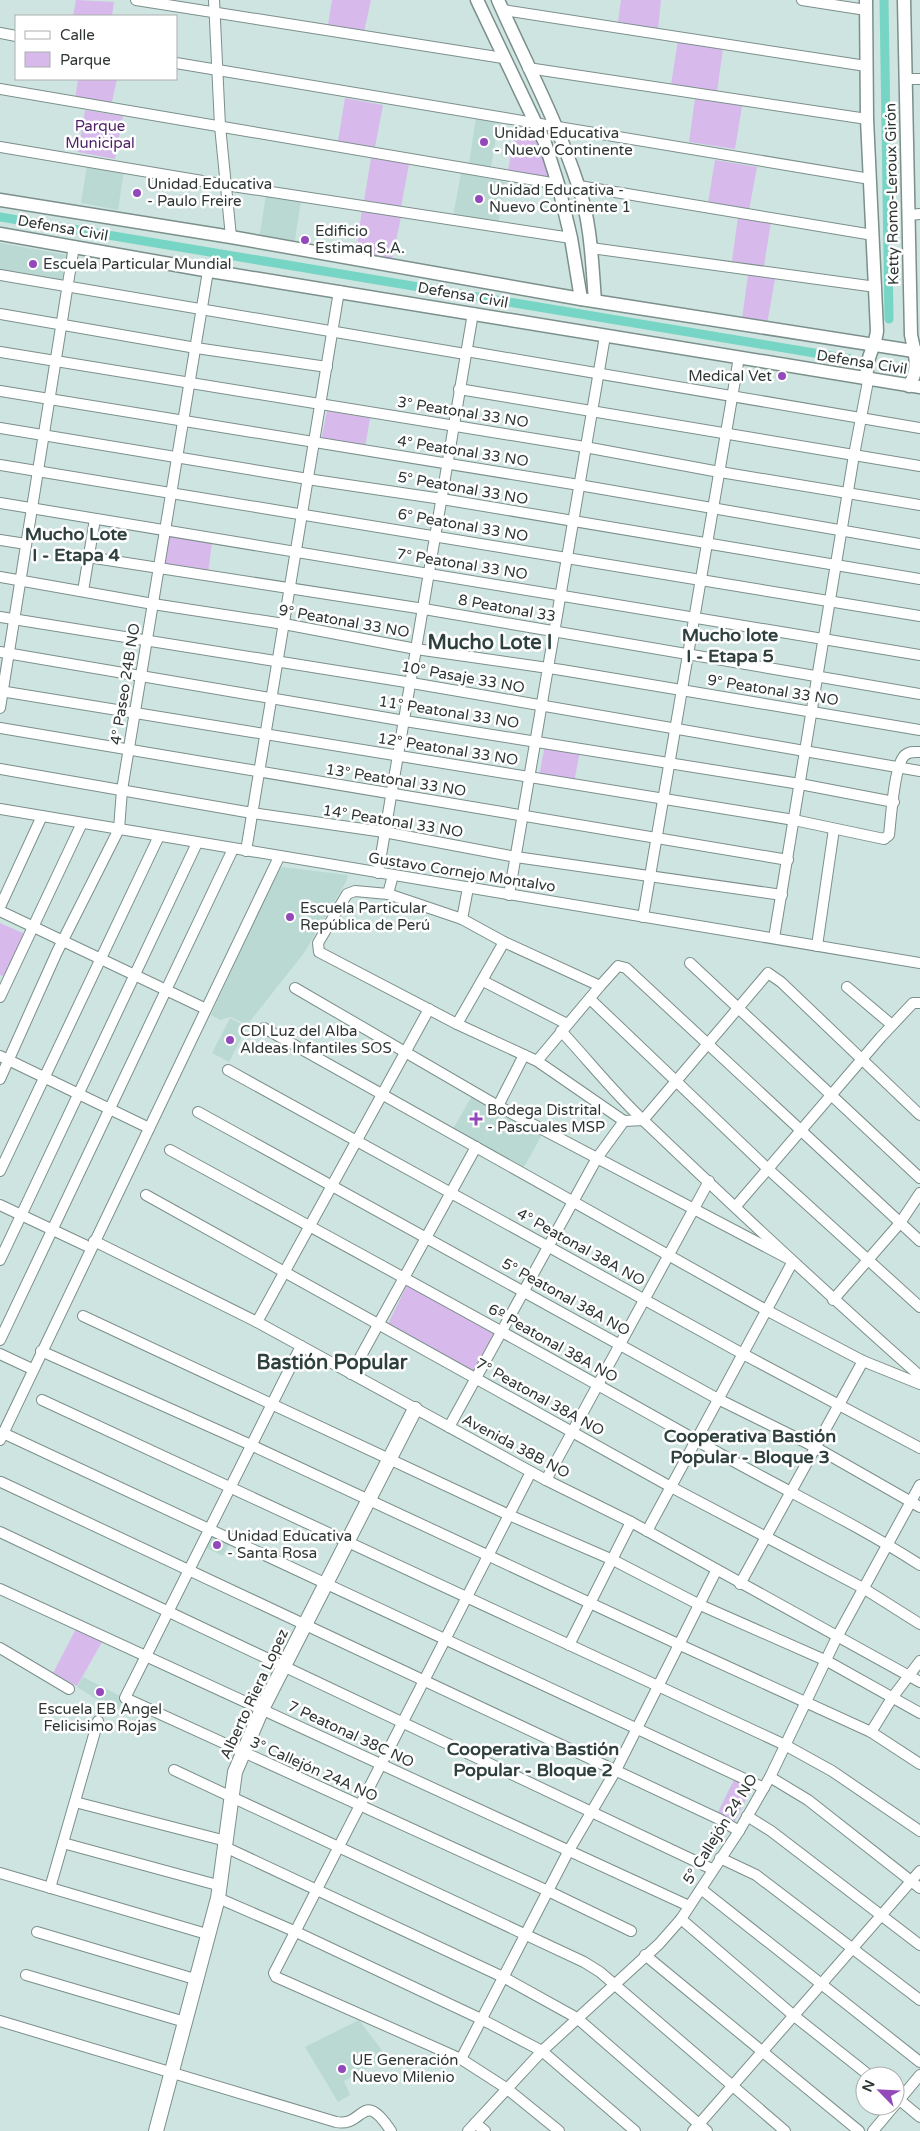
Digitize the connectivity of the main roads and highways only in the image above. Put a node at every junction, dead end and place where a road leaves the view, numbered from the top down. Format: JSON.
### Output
{"nodes":[{"id":1,"x":415,"y":1409,"type":"road end"},
{"id":2,"x":156,"y":2131,"type":"edge"}],
"edges":[{"from":1,"to":2,"type":"main road","name":"Alberto Riera Lopez"}]}
